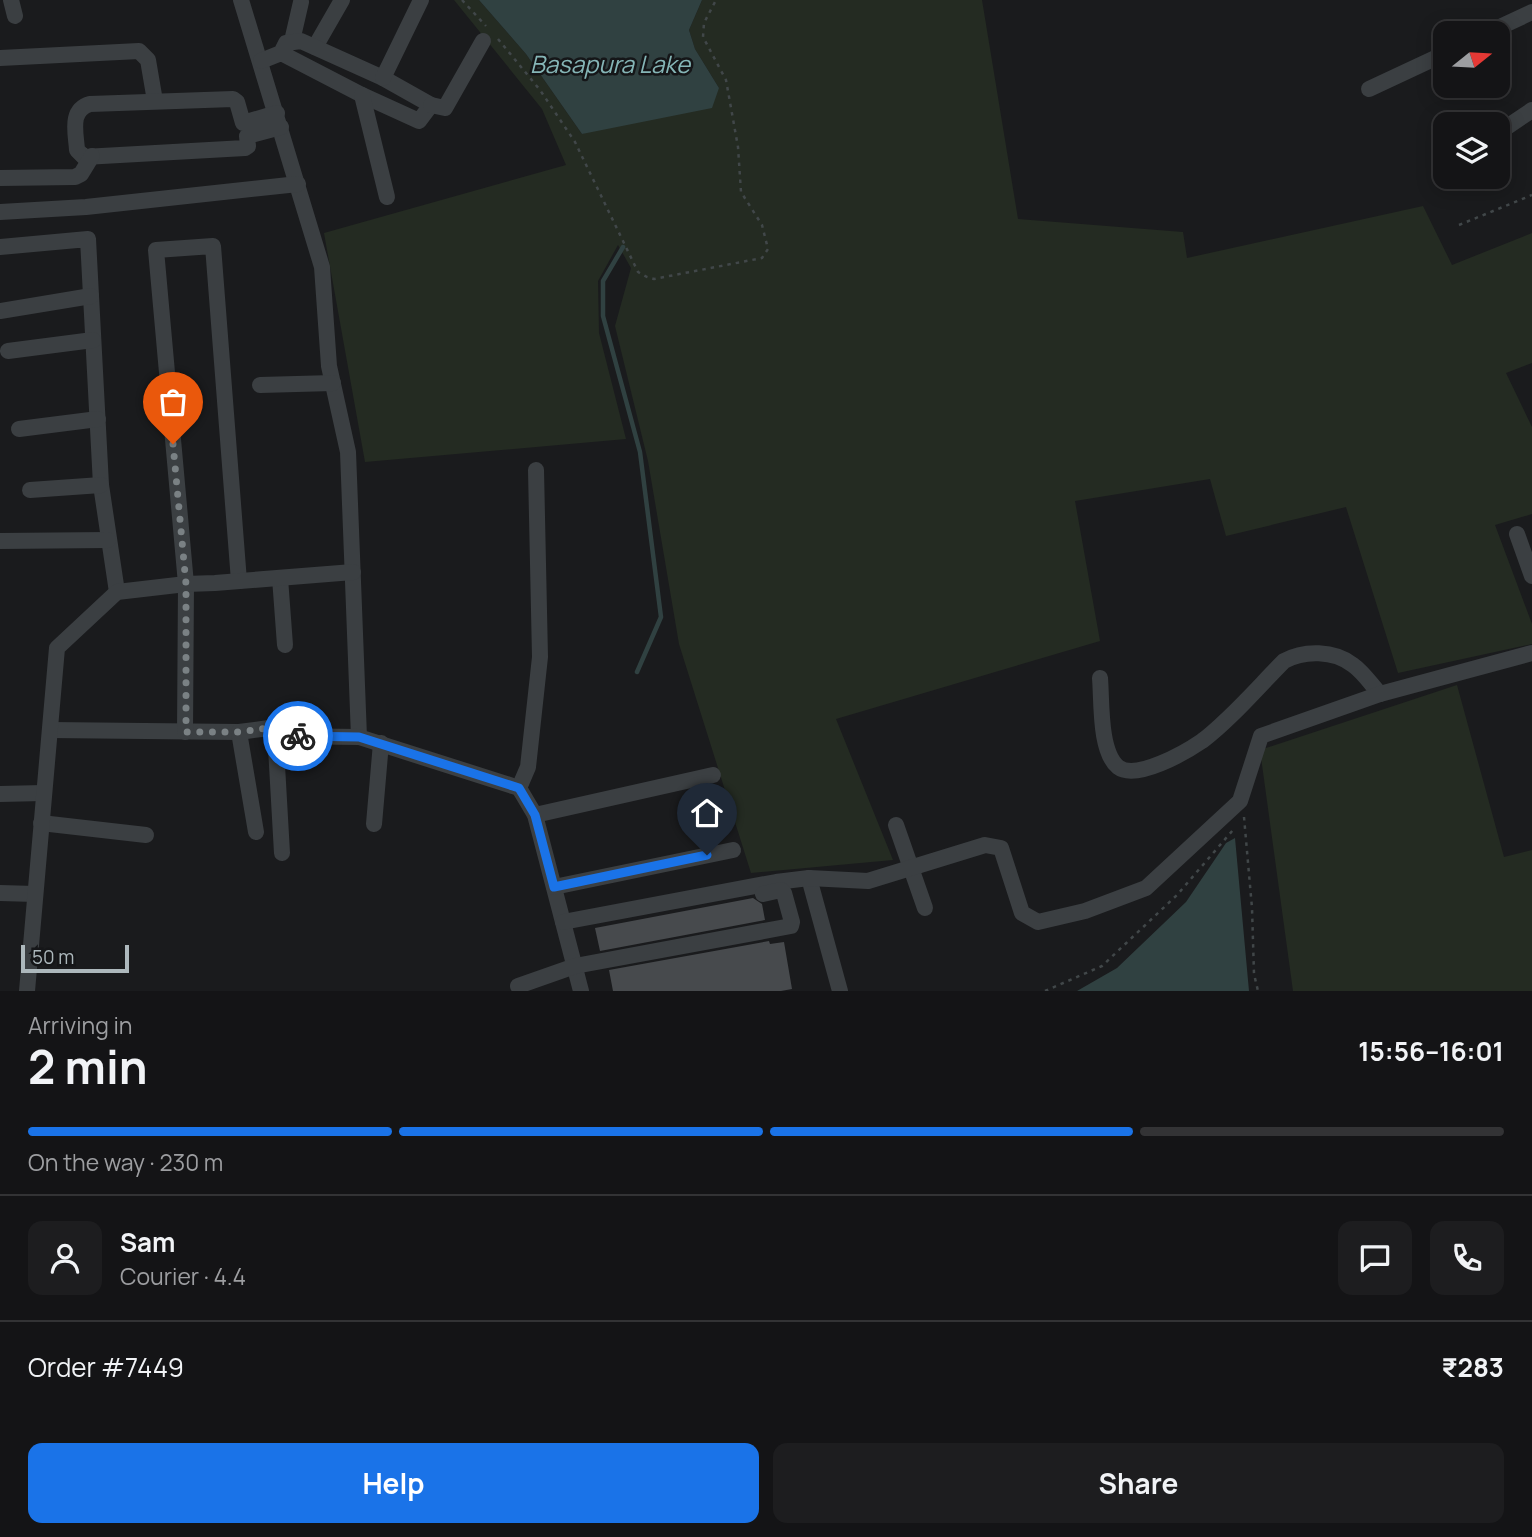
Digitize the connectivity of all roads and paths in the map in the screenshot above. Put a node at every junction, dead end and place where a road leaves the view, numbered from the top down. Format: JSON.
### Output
{"nodes":[{"id":1,"x":241,"y":0,"type":"edge"},
{"id":2,"x":342,"y":0,"type":"edge"},
{"id":3,"x":421,"y":0,"type":"edge"},
{"id":4,"x":463,"y":0,"type":"edge"},
{"id":5,"x":716,"y":0,"type":"edge"},
{"id":6,"x":301,"y":2,"type":"dead end"},
{"id":7,"x":1532,"y":12,"type":"edge"},
{"id":8,"x":1510,"y":22,"type":"edge"},
{"id":9,"x":490,"y":36,"type":"junction"},
{"id":10,"x":287,"y":47,"type":"junction"},
{"id":11,"x":315,"y":47,"type":"junction"},
{"id":12,"x":0,"y":58,"type":"edge"},
{"id":13,"x":1433,"y":59,"type":"edge"},
{"id":14,"x":261,"y":61,"type":"junction"},
{"id":15,"x":383,"y":79,"type":"junction"},
{"id":16,"x":1369,"y":89,"type":"dead end"},
{"id":17,"x":362,"y":95,"type":"junction"},
{"id":18,"x":155,"y":102,"type":"junction"},
{"id":19,"x":431,"y":105,"type":"junction"},
{"id":20,"x":1532,"y":110,"type":"edge"},
{"id":21,"x":279,"y":120,"type":"junction"},
{"id":22,"x":1510,"y":125,"type":"edge"},
{"id":23,"x":245,"y":129,"type":"junction"},
{"id":24,"x":92,"y":156,"type":"junction"},
{"id":25,"x":0,"y":178,"type":"edge"},
{"id":26,"x":299,"y":184,"type":"junction"},
{"id":27,"x":1532,"y":195,"type":"edge"},
{"id":28,"x":387,"y":197,"type":"dead end"},
{"id":29,"x":0,"y":212,"type":"edge"},
{"id":30,"x":1459,"y":225,"type":"dead end"},
{"id":31,"x":0,"y":247,"type":"edge"},
{"id":32,"x":91,"y":296,"type":"junction"},
{"id":33,"x":0,"y":311,"type":"edge"},
{"id":34,"x":93,"y":340,"type":"junction"},
{"id":35,"x":8,"y":351,"type":"dead end"},
{"id":36,"x":333,"y":383,"type":"junction"},
{"id":37,"x":260,"y":385,"type":"dead end"},
{"id":38,"x":98,"y":419,"type":"junction"},
{"id":39,"x":19,"y":429,"type":"dead end"},
{"id":40,"x":536,"y":470,"type":"dead end"},
{"id":41,"x":102,"y":485,"type":"junction"},
{"id":42,"x":30,"y":490,"type":"dead end"},
{"id":43,"x":1517,"y":534,"type":"dead end"},
{"id":44,"x":108,"y":540,"type":"junction"},
{"id":45,"x":0,"y":541,"type":"edge"},
{"id":46,"x":352,"y":572,"type":"junction"},
{"id":47,"x":1532,"y":576,"type":"edge"},
{"id":48,"x":280,"y":578,"type":"junction"},
{"id":49,"x":239,"y":582,"type":"junction"},
{"id":50,"x":186,"y":584,"type":"junction"},
{"id":51,"x":117,"y":592,"type":"junction"},
{"id":52,"x":285,"y":645,"type":"dead end"},
{"id":53,"x":1532,"y":653,"type":"edge"},
{"id":54,"x":1100,"y":678,"type":"dead end"},
{"id":55,"x":1380,"y":694,"type":"junction"},
{"id":56,"x":50,"y":730,"type":"junction"},
{"id":57,"x":186,"y":732,"type":"junction"},
{"id":58,"x":239,"y":732,"type":"junction"},
{"id":59,"x":277,"y":736,"type":"junction"},
{"id":60,"x":359,"y":737,"type":"junction"},
{"id":61,"x":381,"y":743,"type":"junction"},
{"id":62,"x":713,"y":775,"type":"dead end"},
{"id":63,"x":519,"y":788,"type":"junction"},
{"id":64,"x":43,"y":793,"type":"junction"},
{"id":65,"x":0,"y":794,"type":"edge"},
{"id":66,"x":1240,"y":800,"type":"junction"},
{"id":67,"x":535,"y":815,"type":"junction"},
{"id":68,"x":1244,"y":817,"type":"junction"},
{"id":69,"x":41,"y":824,"type":"junction"},
{"id":70,"x":374,"y":824,"type":"dead end"},
{"id":71,"x":896,"y":825,"type":"dead end"},
{"id":72,"x":256,"y":832,"type":"dead end"},
{"id":73,"x":146,"y":835,"type":"dead end"},
{"id":74,"x":733,"y":850,"type":"dead end"},
{"id":75,"x":282,"y":853,"type":"dead end"},
{"id":76,"x":910,"y":869,"type":"junction"},
{"id":77,"x":809,"y":878,"type":"junction"},
{"id":78,"x":554,"y":887,"type":"junction"},
{"id":79,"x":0,"y":893,"type":"edge"},
{"id":80,"x":35,"y":894,"type":"junction"},
{"id":81,"x":925,"y":908,"type":"dead end"},
{"id":82,"x":564,"y":926,"type":"junction"},
{"id":83,"x":575,"y":967,"type":"junction"},
{"id":84,"x":518,"y":986,"type":"dead end"},
{"id":85,"x":27,"y":991,"type":"edge"},
{"id":86,"x":581,"y":991,"type":"edge"},
{"id":87,"x":840,"y":991,"type":"edge"},
{"id":88,"x":1045,"y":991,"type":"edge"},
{"id":89,"x":1258,"y":991,"type":"edge"}],
"edges":[{"from":1,"to":14,"type":"street"},
{"from":2,"to":11,"type":"street"},
{"from":3,"to":15,"type":"street"},
{"from":4,"to":9,"type":"path"},
{"from":5,"to":9,"type":"path"},
{"from":6,"to":10,"type":"street"},
{"from":7,"to":8,"type":"street"},
{"from":9,"to":19,"type":"street"},
{"from":10,"to":11,"type":"street"},
{"from":10,"to":14,"type":"street"},
{"from":10,"to":17,"type":"street"},
{"from":11,"to":15,"type":"street"},
{"from":12,"to":18,"type":"street"},
{"from":13,"to":16,"type":"street"},
{"from":14,"to":21,"type":"street"},
{"from":15,"to":19,"type":"street"},
{"from":17,"to":19,"type":"street"},
{"from":17,"to":28,"type":"street"},
{"from":18,"to":23,"type":"street"},
{"from":18,"to":24,"type":"street"},
{"from":20,"to":22,"type":"street"},
{"from":21,"to":23,"type":"street"},
{"from":21,"to":26,"type":"street"},
{"from":23,"to":24,"type":"street"},
{"from":24,"to":25,"type":"street"},
{"from":26,"to":29,"type":"street"},
{"from":26,"to":36,"type":"street"},
{"from":27,"to":30,"type":"path"},
{"from":31,"to":32,"type":"street"},
{"from":32,"to":33,"type":"street"},
{"from":32,"to":34,"type":"street"},
{"from":34,"to":35,"type":"street"},
{"from":34,"to":38,"type":"street"},
{"from":36,"to":37,"type":"street"},
{"from":36,"to":46,"type":"street"},
{"from":38,"to":39,"type":"street"},
{"from":38,"to":41,"type":"street"},
{"from":40,"to":63,"type":"street"},
{"from":41,"to":42,"type":"street"},
{"from":41,"to":44,"type":"street"},
{"from":43,"to":47,"type":"street"},
{"from":44,"to":45,"type":"street"},
{"from":44,"to":51,"type":"street"},
{"from":46,"to":48,"type":"street"},
{"from":46,"to":60,"type":"street"},
{"from":48,"to":49,"type":"street"},
{"from":48,"to":52,"type":"street"},
{"from":49,"to":50,"type":"street"},
{"from":49,"to":50,"type":"street"},
{"from":50,"to":51,"type":"street"},
{"from":50,"to":57,"type":"street"},
{"from":51,"to":56,"type":"street"},
{"from":53,"to":55,"type":"street"},
{"from":54,"to":55,"type":"street"},
{"from":55,"to":66,"type":"street"},
{"from":56,"to":57,"type":"street"},
{"from":56,"to":64,"type":"street"},
{"from":57,"to":58,"type":"street"},
{"from":58,"to":59,"type":"street"},
{"from":58,"to":72,"type":"street"},
{"from":59,"to":60,"type":"street"},
{"from":59,"to":75,"type":"street"},
{"from":60,"to":61,"type":"street"},
{"from":61,"to":63,"type":"street"},
{"from":61,"to":70,"type":"street"},
{"from":62,"to":67,"type":"street"},
{"from":63,"to":67,"type":"street"},
{"from":64,"to":65,"type":"street"},
{"from":64,"to":69,"type":"street"},
{"from":66,"to":68,"type":"path"},
{"from":66,"to":76,"type":"street"},
{"from":67,"to":78,"type":"street"},
{"from":68,"to":88,"type":"path"},
{"from":68,"to":89,"type":"path"},
{"from":69,"to":73,"type":"street"},
{"from":69,"to":80,"type":"street"},
{"from":71,"to":76,"type":"street"},
{"from":74,"to":78,"type":"street"},
{"from":76,"to":77,"type":"street"},
{"from":76,"to":81,"type":"street"},
{"from":77,"to":82,"type":"street"},
{"from":77,"to":87,"type":"street"},
{"from":78,"to":82,"type":"street"},
{"from":79,"to":80,"type":"street"},
{"from":80,"to":85,"type":"street"},
{"from":82,"to":83,"type":"street"},
{"from":82,"to":83,"type":"street"},
{"from":83,"to":84,"type":"street"},
{"from":83,"to":86,"type":"street"}]}
